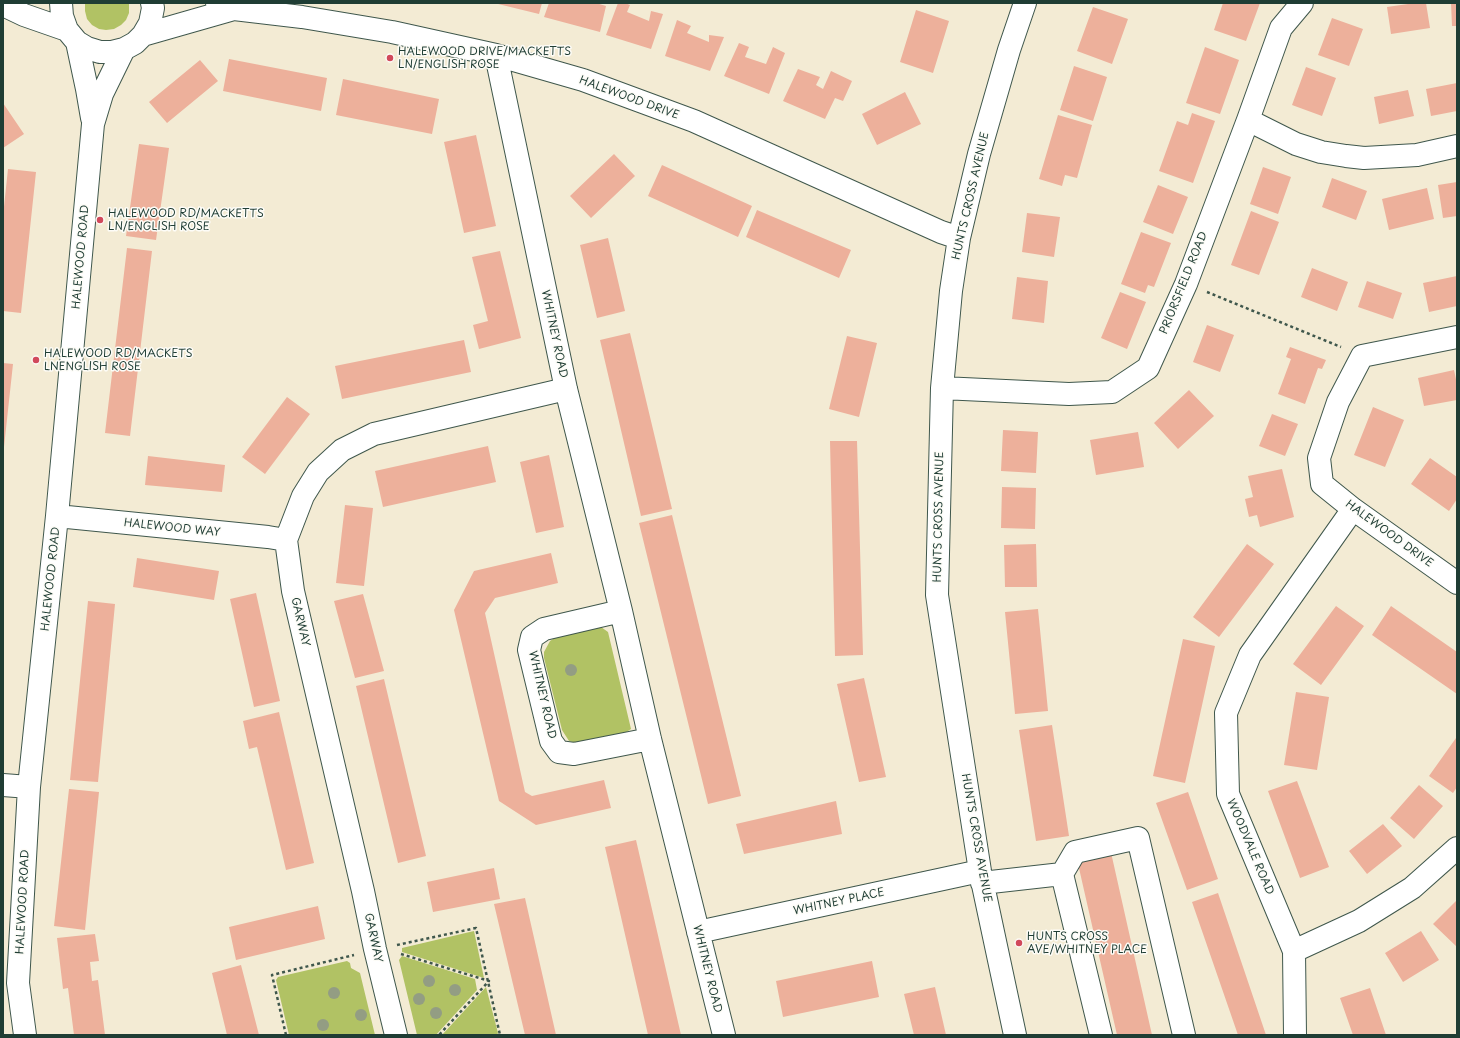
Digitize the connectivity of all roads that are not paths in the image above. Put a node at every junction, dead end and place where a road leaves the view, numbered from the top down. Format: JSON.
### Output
{"nodes":[{"id":1,"x":61,"y":3,"type":"edge"},
{"id":2,"x":152,"y":3,"type":"edge"},
{"id":3,"x":1025,"y":3,"type":"edge"},
{"id":4,"x":1302,"y":3,"type":"edge"},
{"id":5,"x":3,"y":5,"type":"edge"},
{"id":6,"x":225,"y":6,"type":"edge"},
{"id":7,"x":143,"y":35,"type":"junction"},
{"id":8,"x":72,"y":36,"type":"junction"},
{"id":9,"x":124,"y":49,"type":"junction"},
{"id":10,"x":496,"y":55,"type":"junction"},
{"id":11,"x":1248,"y":120,"type":"junction"},
{"id":12,"x":93,"y":124,"type":"junction"},
{"id":13,"x":1457,"y":146,"type":"edge"},
{"id":14,"x":959,"y":238,"type":"junction"},
{"id":15,"x":1457,"y":337,"type":"edge"},
{"id":16,"x":942,"y":388,"type":"junction"},
{"id":17,"x":566,"y":390,"type":"junction"},
{"id":18,"x":1352,"y":509,"type":"junction"},
{"id":19,"x":57,"y":516,"type":"junction"},
{"id":20,"x":286,"y":540,"type":"junction"},
{"id":21,"x":1457,"y":583,"type":"edge"},
{"id":22,"x":621,"y":611,"type":"junction"},
{"id":23,"x":650,"y":739,"type":"junction"},
{"id":24,"x":3,"y":785,"type":"edge"},
{"id":25,"x":29,"y":787,"type":"junction"},
{"id":26,"x":1457,"y":848,"type":"edge"},
{"id":27,"x":1062,"y":874,"type":"junction"},
{"id":28,"x":981,"y":877,"type":"junction"},
{"id":29,"x":698,"y":932,"type":"junction"},
{"id":30,"x":1294,"y":951,"type":"junction"},
{"id":31,"x":24,"y":1035,"type":"edge"},
{"id":32,"x":396,"y":1035,"type":"edge"},
{"id":33,"x":724,"y":1035,"type":"edge"},
{"id":34,"x":1015,"y":1035,"type":"edge"},
{"id":35,"x":1101,"y":1035,"type":"edge"},
{"id":36,"x":1184,"y":1035,"type":"edge"},
{"id":37,"x":1295,"y":1035,"type":"edge"}],
"edges":[{"from":1,"to":8,"type":"street","name":"HALEWOOD ROAD"},
{"from":2,"to":7,"type":"street"},
{"from":3,"to":14,"type":"street","name":"HUNTS CROSS AVENUE"},
{"from":4,"to":11,"type":"street","name":"PRIORSFIELD ROAD"},
{"from":5,"to":8,"type":"street"},
{"from":6,"to":7,"type":"street","name":"HALEWOOD DRIVE"},
{"from":6,"to":10,"type":"street","name":"HALEWOOD DRIVE"},
{"from":7,"to":9,"type":"street"},
{"from":8,"to":9,"type":"street"},
{"from":8,"to":12,"type":"street","name":"HALEWOOD ROAD"},
{"from":9,"to":12,"type":"street","name":"HALEWOOD ROAD"},
{"from":10,"to":14,"type":"street","name":"HALEWOOD DRIVE"},
{"from":10,"to":17,"type":"street","name":"WHITNEY ROAD"},
{"from":11,"to":13,"type":"street"},
{"from":11,"to":16,"type":"street","name":"PRIORSFIELD ROAD"},
{"from":12,"to":19,"type":"street","name":"HALEWOOD ROAD"},
{"from":14,"to":16,"type":"street","name":"HUNTS CROSS AVENUE"},
{"from":15,"to":18,"type":"street","name":"HALEWOOD DRIVE"},
{"from":16,"to":28,"type":"street","name":"HUNTS CROSS AVENUE"},
{"from":17,"to":20,"type":"street","name":"GARWAY"},
{"from":17,"to":22,"type":"street","name":"WHITNEY ROAD"},
{"from":18,"to":21,"type":"street","name":"HALEWOOD DRIVE"},
{"from":18,"to":30,"type":"street","name":"WOODVALE ROAD"},
{"from":19,"to":20,"type":"street","name":"HALEWOOD WAY"},
{"from":19,"to":25,"type":"street","name":"HALEWOOD ROAD"},
{"from":20,"to":32,"type":"street","name":"GARWAY"},
{"from":22,"to":23,"type":"street","name":"WHITNEY ROAD"},
{"from":22,"to":23,"type":"street","name":"WHITNEY ROAD"},
{"from":23,"to":29,"type":"street","name":"WHITNEY ROAD"},
{"from":24,"to":25,"type":"street"},
{"from":25,"to":31,"type":"street","name":"HALEWOOD ROAD"},
{"from":26,"to":30,"type":"street"},
{"from":27,"to":28,"type":"street","name":"WHITNEY PLACE"},
{"from":27,"to":35,"type":"street"},
{"from":27,"to":36,"type":"street"},
{"from":28,"to":29,"type":"street","name":"WHITNEY PLACE"},
{"from":28,"to":34,"type":"street","name":"HUNTS CROSS AVENUE"},
{"from":29,"to":33,"type":"street","name":"WHITNEY ROAD"},
{"from":30,"to":37,"type":"street"}]}
